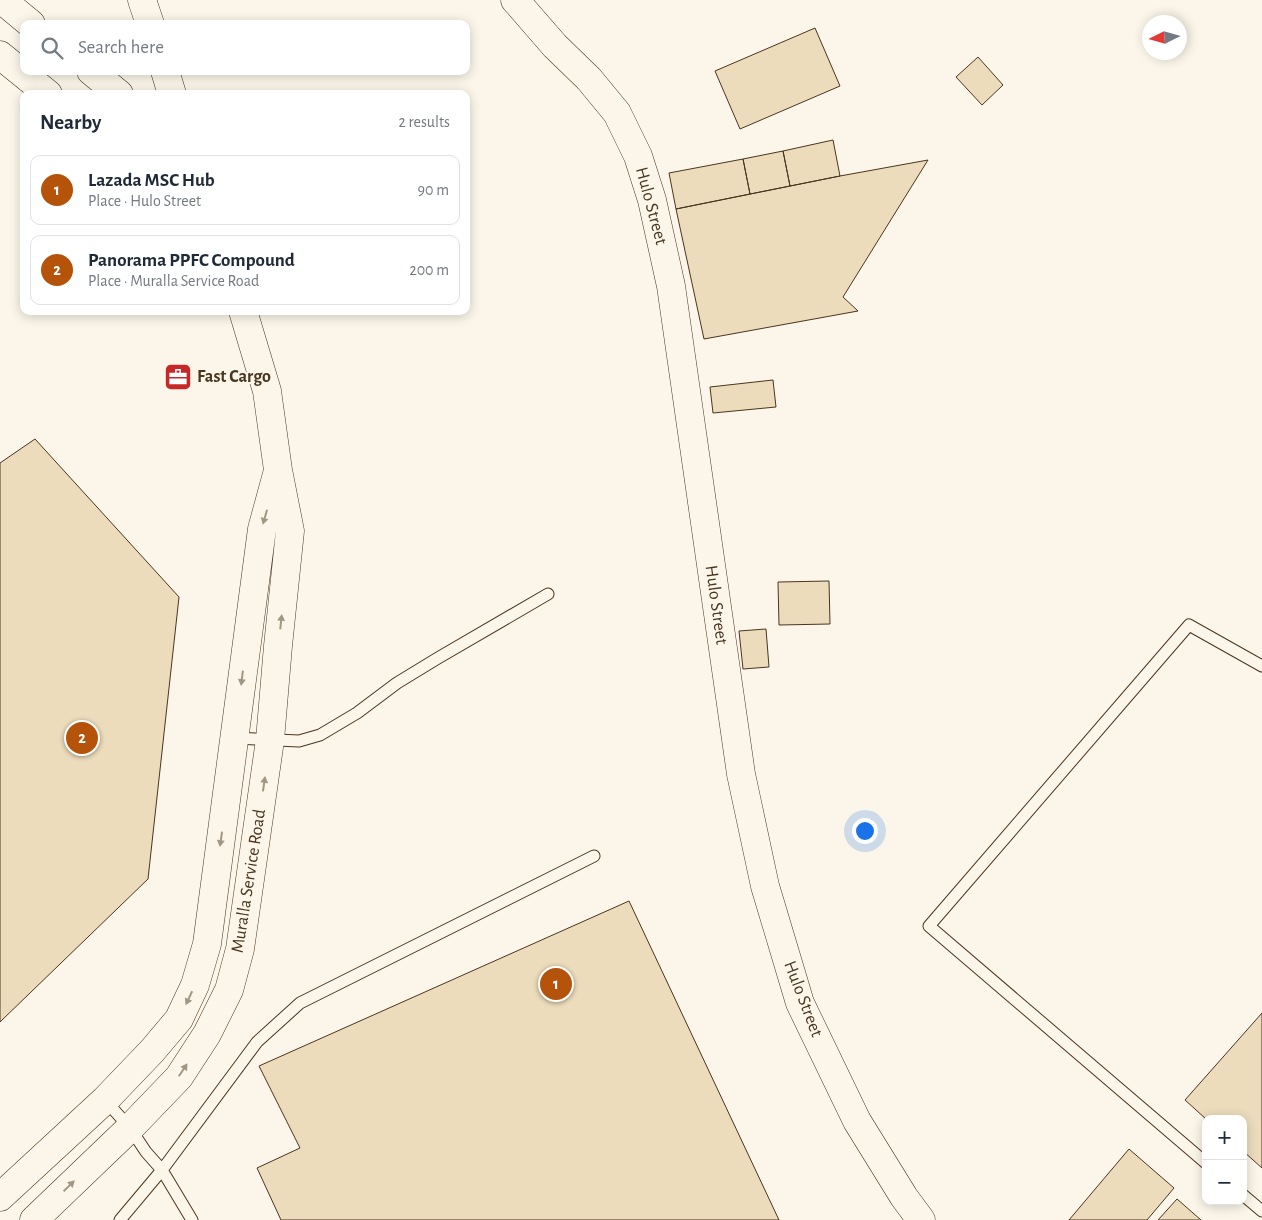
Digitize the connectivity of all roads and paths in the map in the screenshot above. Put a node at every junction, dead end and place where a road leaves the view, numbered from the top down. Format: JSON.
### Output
{"nodes":[{"id":1,"x":2,"y":0,"type":"edge"},
{"id":2,"x":142,"y":0,"type":"edge"},
{"id":3,"x":515,"y":0,"type":"edge"},
{"id":4,"x":26,"y":20,"type":"edge"},
{"id":5,"x":149,"y":20,"type":"edge"},
{"id":6,"x":0,"y":55,"type":"edge"},
{"id":7,"x":20,"y":68,"type":"edge"},
{"id":8,"x":31,"y":75,"type":"edge"},
{"id":9,"x":166,"y":75,"type":"edge"},
{"id":10,"x":45,"y":84,"type":"edge"},
{"id":11,"x":171,"y":90,"type":"edge"},
{"id":12,"x":244,"y":315,"type":"edge"},
{"id":13,"x":278,"y":470,"type":"junction"},
{"id":14,"x":548,"y":594,"type":"dead end"},
{"id":15,"x":1262,"y":666,"type":"edge"},
{"id":16,"x":234,"y":738,"type":"junction"},
{"id":17,"x":270,"y":740,"type":"junction"},
{"id":18,"x":594,"y":856,"type":"dead end"},
{"id":19,"x":105,"y":1100,"type":"junction"},
{"id":20,"x":130,"y":1128,"type":"junction"},
{"id":21,"x":1202,"y":1160,"type":"edge"},
{"id":22,"x":162,"y":1170,"type":"junction"},
{"id":23,"x":0,"y":1197,"type":"edge"},
{"id":24,"x":1247,"y":1198,"type":"edge"},
{"id":25,"x":1262,"y":1211,"type":"edge"},
{"id":26,"x":34,"y":1220,"type":"edge"},
{"id":27,"x":120,"y":1220,"type":"edge"},
{"id":28,"x":192,"y":1220,"type":"edge"},
{"id":29,"x":921,"y":1220,"type":"edge"}],
"edges":[{"from":1,"to":4,"type":"street"},
{"from":2,"to":5,"type":"street"},
{"from":3,"to":29,"type":"street","name":"Hulo Street"},
{"from":6,"to":7,"type":"street"},
{"from":8,"to":10,"type":"street"},
{"from":9,"to":11,"type":"street"},
{"from":12,"to":13,"type":"street","name":"Muralla Service Road"},
{"from":13,"to":16,"type":"street","name":"Muralla Service Road","one_way":true},
{"from":17,"to":13,"type":"street","name":"Muralla Service Road","one_way":true},
{"from":14,"to":17,"type":"lane"},
{"from":15,"to":21,"type":"lane"},
{"from":16,"to":17,"type":"lane"},
{"from":16,"to":19,"type":"street","name":"Muralla Service Road","one_way":true},
{"from":20,"to":17,"type":"street","name":"Muralla Service Road","one_way":true},
{"from":18,"to":22,"type":"lane"},
{"from":19,"to":20,"type":"lane"},
{"from":19,"to":23,"type":"street","name":"Muralla Service Road"},
{"from":20,"to":22,"type":"lane"},
{"from":26,"to":20,"type":"street","name":"Muralla Service Road","one_way":true},
{"from":22,"to":27,"type":"lane"},
{"from":22,"to":28,"type":"lane"},
{"from":24,"to":25,"type":"lane"}]}
